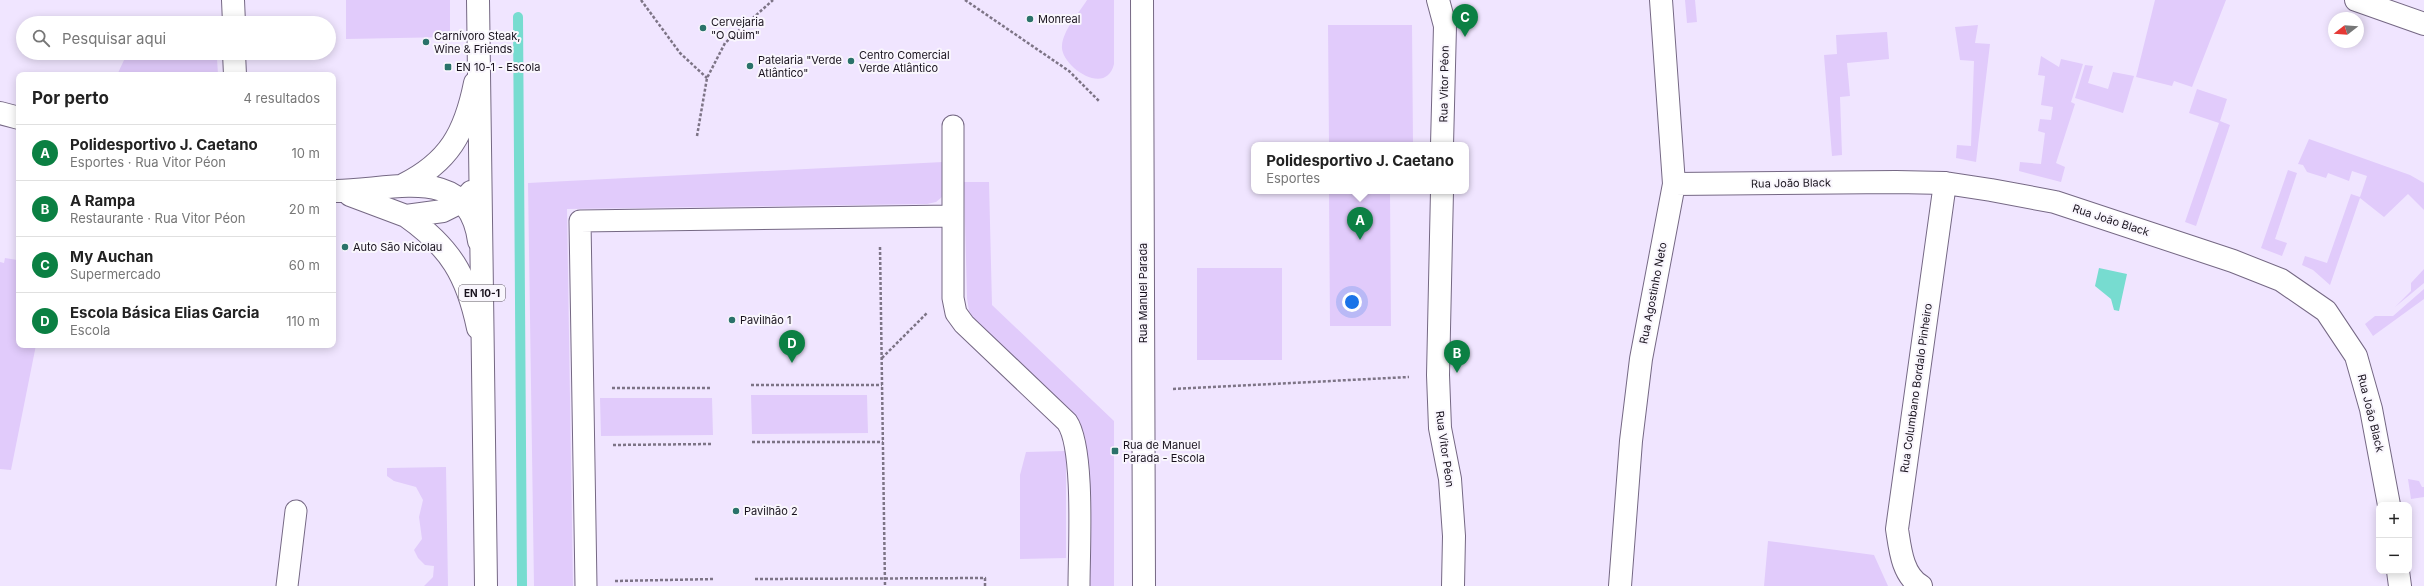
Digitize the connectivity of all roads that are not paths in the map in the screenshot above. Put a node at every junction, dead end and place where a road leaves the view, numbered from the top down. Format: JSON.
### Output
{"nodes":[{"id":1,"x":233,"y":0,"type":"edge"},
{"id":2,"x":478,"y":0,"type":"edge"},
{"id":3,"x":1142,"y":0,"type":"edge"},
{"id":4,"x":1438,"y":0,"type":"edge"},
{"id":5,"x":1661,"y":0,"type":"edge"},
{"id":6,"x":2356,"y":0,"type":"edge"},
{"id":7,"x":234,"y":16,"type":"edge"},
{"id":8,"x":2424,"y":24,"type":"edge"},
{"id":9,"x":234,"y":60,"type":"edge"},
{"id":10,"x":479,"y":66,"type":"junction"},
{"id":11,"x":235,"y":72,"type":"edge"},
{"id":12,"x":0,"y":113,"type":"edge"},
{"id":13,"x":16,"y":117,"type":"edge"},
{"id":14,"x":953,"y":126,"type":"dead end"},
{"id":15,"x":1442,"y":142,"type":"edge"},
{"id":16,"x":480,"y":157,"type":"junction"},
{"id":17,"x":1945,"y":183,"type":"junction"},
{"id":18,"x":403,"y":184,"type":"junction"},
{"id":19,"x":1674,"y":184,"type":"junction"},
{"id":20,"x":336,"y":191,"type":"edge"},
{"id":21,"x":336,"y":191,"type":"edge"},
{"id":22,"x":1442,"y":194,"type":"edge"},
{"id":23,"x":463,"y":201,"type":"junction"},
{"id":24,"x":406,"y":216,"type":"junction"},
{"id":25,"x":953,"y":216,"type":"junction"},
{"id":26,"x":481,"y":253,"type":"junction"},
{"id":27,"x":484,"y":377,"type":"junction"},
{"id":28,"x":2388,"y":502,"type":"edge"},
{"id":29,"x":296,"y":511,"type":"dead end"},
{"id":30,"x":2398,"y":574,"type":"edge"},
{"id":31,"x":586,"y":584,"type":"edge"},
{"id":32,"x":287,"y":586,"type":"edge"},
{"id":33,"x":486,"y":586,"type":"edge"},
{"id":34,"x":1079,"y":586,"type":"edge"},
{"id":35,"x":1144,"y":586,"type":"edge"},
{"id":36,"x":1453,"y":586,"type":"edge"},
{"id":37,"x":1620,"y":586,"type":"edge"},
{"id":38,"x":1921,"y":586,"type":"edge"},
{"id":39,"x":2400,"y":586,"type":"edge"}],
"edges":[{"from":1,"to":7,"type":"street"},
{"from":2,"to":10,"type":"street","number":"EN 10-1"},
{"from":3,"to":35,"type":"street","name":"Rua Manuel Parada"},
{"from":4,"to":15,"type":"street","name":"Rua Vitor Péon"},
{"from":5,"to":19,"type":"street","name":"Rua Agostinho Neto"},
{"from":6,"to":8,"type":"street"},
{"from":9,"to":11,"type":"street"},
{"from":10,"to":16,"type":"street","number":"EN 10-1"},
{"from":10,"to":18,"type":"street"},
{"from":12,"to":13,"type":"street"},
{"from":14,"to":25,"type":"lane"},
{"from":16,"to":23,"type":"street"},
{"from":16,"to":26,"type":"street","number":"EN 10-1"},
{"from":17,"to":19,"type":"street","name":"Rua João Black"},
{"from":17,"to":28,"type":"street","name":"Rua João Black"},
{"from":17,"to":38,"type":"street","name":"Rua Columbano Bordalo Pinheiro"},
{"from":18,"to":20,"type":"street"},
{"from":18,"to":23,"type":"street"},
{"from":19,"to":37,"type":"street","name":"Rua Agostinho Neto"},
{"from":21,"to":24,"type":"street"},
{"from":22,"to":36,"type":"street","name":"Rua Vitor Péon"},
{"from":23,"to":24,"type":"street"},
{"from":23,"to":26,"type":"street"},
{"from":24,"to":27,"type":"street"},
{"from":25,"to":31,"type":"lane"},
{"from":25,"to":34,"type":"lane"},
{"from":26,"to":27,"type":"street","number":"EN 10-1"},
{"from":27,"to":33,"type":"street","number":"EN 10-1"},
{"from":29,"to":32,"type":"lane"},
{"from":30,"to":39,"type":"street"}]}
